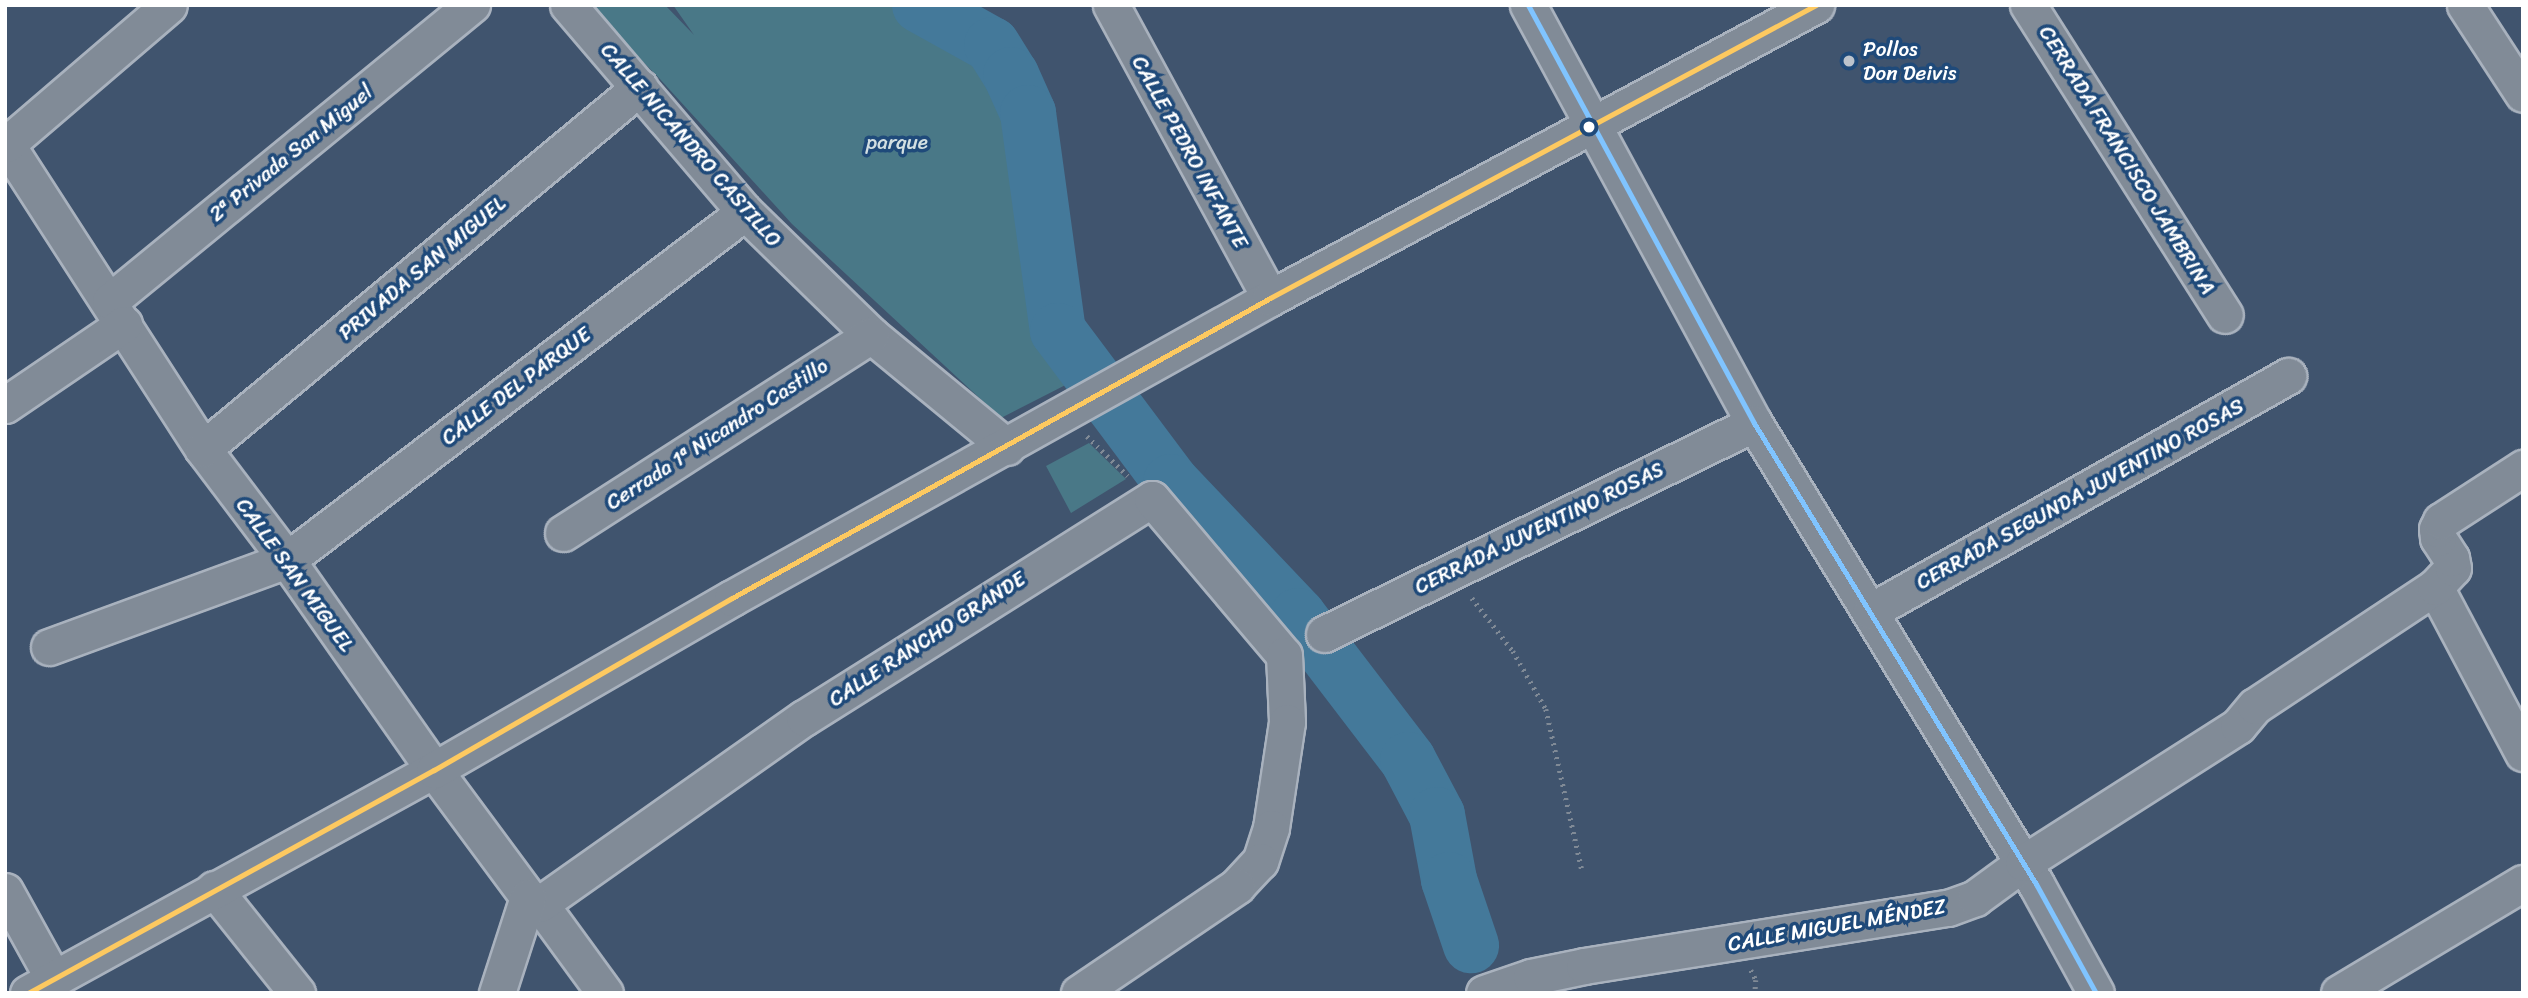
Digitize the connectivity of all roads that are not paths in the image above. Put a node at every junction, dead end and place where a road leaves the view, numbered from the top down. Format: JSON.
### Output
{"nodes":[{"id":1,"x":169,"y":5,"type":"edge"},
{"id":2,"x":472,"y":5,"type":"edge"},
{"id":3,"x":568,"y":5,"type":"edge"},
{"id":4,"x":1111,"y":5,"type":"edge"},
{"id":5,"x":1528,"y":5,"type":"edge"},
{"id":6,"x":1816,"y":5,"type":"edge"},
{"id":7,"x":2028,"y":5,"type":"edge"},
{"id":8,"x":2465,"y":5,"type":"edge"},
{"id":9,"x":640,"y":87,"type":"junction"},
{"id":10,"x":2523,"y":94,"type":"edge"},
{"id":11,"x":1593,"y":127,"type":"junction"},
{"id":12,"x":6,"y":143,"type":"edge"},
{"id":13,"x":745,"y":212,"type":"junction"},
{"id":14,"x":1270,"y":298,"type":"junction"},
{"id":15,"x":117,"y":312,"type":"junction"},
{"id":16,"x":2225,"y":315,"type":"dead end"},
{"id":17,"x":871,"y":335,"type":"junction"},
{"id":18,"x":2288,"y":376,"type":"dead end"},
{"id":19,"x":5,"y":405,"type":"edge"},
{"id":20,"x":1754,"y":423,"type":"junction"},
{"id":21,"x":1019,"y":440,"type":"junction"},
{"id":22,"x":204,"y":449,"type":"junction"},
{"id":23,"x":2517,"y":472,"type":"edge"},
{"id":24,"x":563,"y":533,"type":"dead end"},
{"id":25,"x":287,"y":560,"type":"junction"},
{"id":26,"x":2435,"y":587,"type":"junction"},
{"id":27,"x":1871,"y":611,"type":"junction"},
{"id":28,"x":1324,"y":634,"type":"dead end"},
{"id":29,"x":50,"y":647,"type":"dead end"},
{"id":30,"x":2523,"y":753,"type":"edge"},
{"id":31,"x":433,"y":770,"type":"junction"},
{"id":32,"x":2023,"y":863,"type":"junction"},
{"id":33,"x":2523,"y":883,"type":"edge"},
{"id":34,"x":214,"y":889,"type":"junction"},
{"id":35,"x":5,"y":891,"type":"edge"},
{"id":36,"x":534,"y":901,"type":"junction"},
{"id":37,"x":41,"y":986,"type":"edge"},
{"id":38,"x":297,"y":993,"type":"edge"},
{"id":39,"x":496,"y":993,"type":"edge"},
{"id":40,"x":605,"y":993,"type":"edge"},
{"id":41,"x":1080,"y":993,"type":"edge"},
{"id":42,"x":1484,"y":993,"type":"edge"},
{"id":43,"x":2096,"y":993,"type":"edge"},
{"id":44,"x":2339,"y":993,"type":"edge"}],
"edges":[{"from":1,"to":12,"type":"street"},
{"from":2,"to":15,"type":"street","name":"2ª Privada San Miguel"},
{"from":3,"to":9,"type":"street","name":"CALLE NICANDRO CASTILLO"},
{"from":4,"to":14,"type":"street","name":"CALLE PEDRO INFANTE"},
{"from":5,"to":11,"type":"street"},
{"from":6,"to":11,"type":"street"},
{"from":7,"to":16,"type":"street","name":"CERRADA FRANCISCO JAMBRINA"},
{"from":8,"to":10,"type":"street"},
{"from":9,"to":13,"type":"street","name":"CALLE NICANDRO CASTILLO"},
{"from":9,"to":22,"type":"street","name":"PRIVADA SAN MIGUEL"},
{"from":11,"to":14,"type":"street"},
{"from":11,"to":20,"type":"street"},
{"from":12,"to":15,"type":"street","name":"CALLE SAN MIGUEL"},
{"from":13,"to":17,"type":"street","name":"CALLE NICANDRO CASTILLO"},
{"from":13,"to":25,"type":"street","name":"CALLE DEL PARQUE"},
{"from":14,"to":21,"type":"street"},
{"from":15,"to":19,"type":"street","name":"2ª Privada San Miguel"},
{"from":15,"to":22,"type":"street","name":"CALLE SAN MIGUEL"},
{"from":17,"to":21,"type":"street","name":"CALLE NICANDRO CASTILLO"},
{"from":17,"to":24,"type":"street","name":"Cerrada 1ª Nicandro Castillo"},
{"from":18,"to":27,"type":"street","name":"CERRADA SEGUNDA JUVENTINO ROSAS"},
{"from":20,"to":27,"type":"street"},
{"from":20,"to":28,"type":"street","name":"CERRADA JUVENTINO ROSAS"},
{"from":21,"to":31,"type":"street"},
{"from":22,"to":25,"type":"street","name":"CALLE SAN MIGUEL"},
{"from":23,"to":26,"type":"street"},
{"from":25,"to":29,"type":"street","name":"CALLE DEL PARQUE"},
{"from":25,"to":31,"type":"street","name":"CALLE SAN MIGUEL"},
{"from":26,"to":30,"type":"street"},
{"from":26,"to":32,"type":"street","name":"CALLE MIGUEL MÉNDEZ"},
{"from":27,"to":32,"type":"street"},
{"from":31,"to":34,"type":"street"},
{"from":31,"to":36,"type":"street","name":"CALLE SAN MIGUEL"},
{"from":32,"to":42,"type":"street","name":"CALLE MIGUEL MÉNDEZ"},
{"from":32,"to":43,"type":"street"},
{"from":33,"to":44,"type":"street"},
{"from":34,"to":37,"type":"street"},
{"from":34,"to":38,"type":"street"},
{"from":35,"to":37,"type":"street"},
{"from":36,"to":39,"type":"street"},
{"from":36,"to":40,"type":"street","name":"CALLE SAN MIGUEL"},
{"from":36,"to":41,"type":"street","name":"CALLE RANCHO GRANDE"}]}
